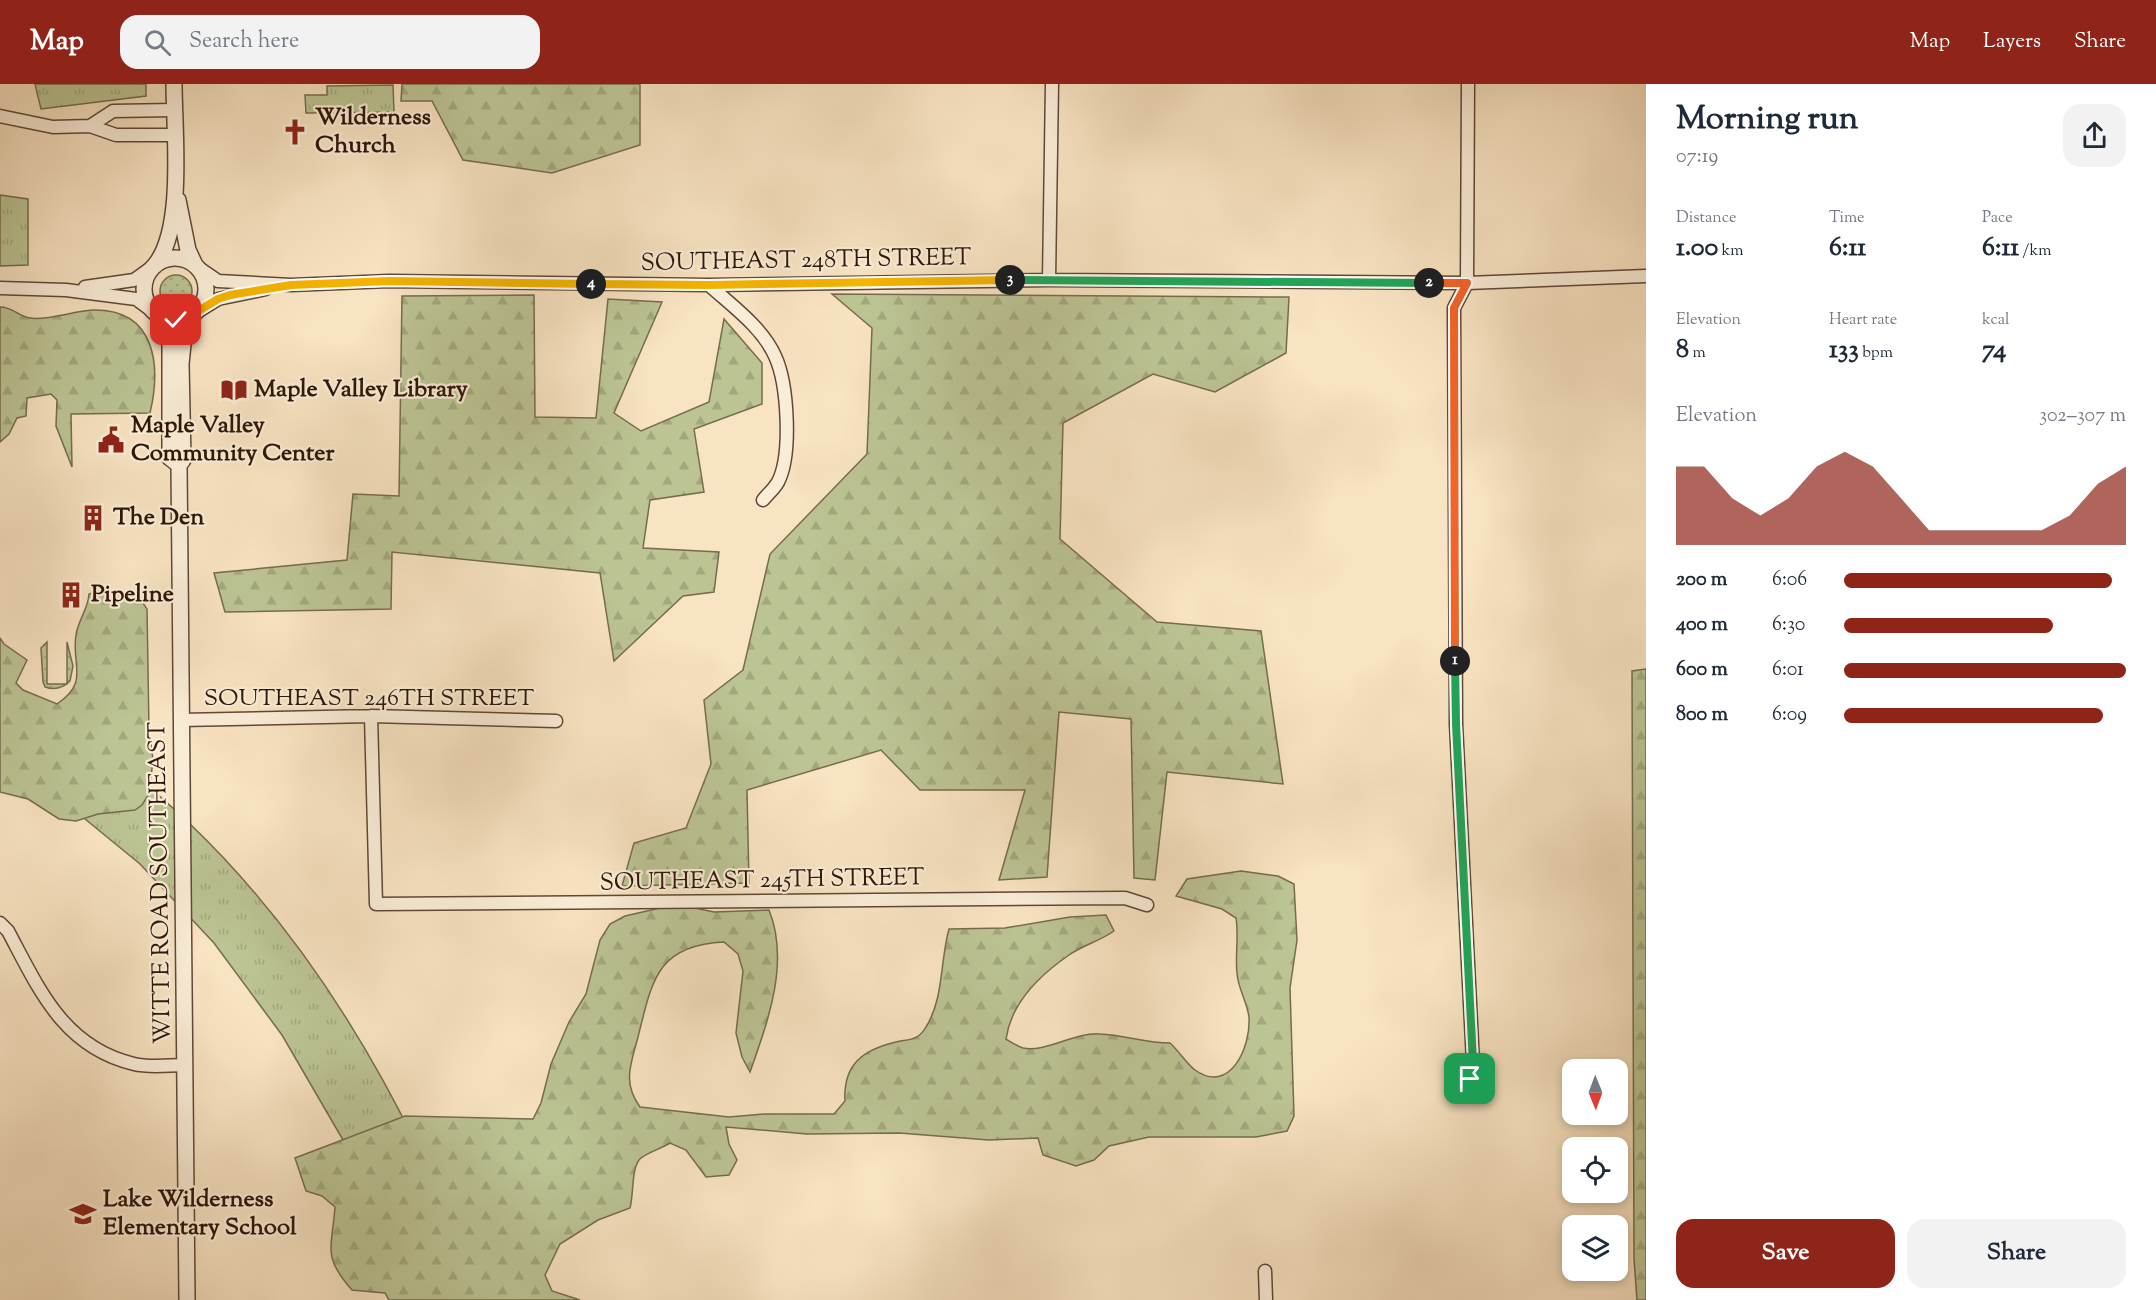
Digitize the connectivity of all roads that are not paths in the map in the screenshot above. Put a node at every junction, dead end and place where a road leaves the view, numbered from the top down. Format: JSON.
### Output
{"nodes":[{"id":1,"x":174,"y":84,"type":"edge"},
{"id":2,"x":1468,"y":84,"type":"edge"},
{"id":3,"x":1049,"y":86,"type":"edge"},
{"id":4,"x":174,"y":110,"type":"junction"},
{"id":5,"x":0,"y":116,"type":"edge"},
{"id":6,"x":90,"y":126,"type":"junction"},
{"id":7,"x":175,"y":135,"type":"junction"},
{"id":8,"x":176,"y":186,"type":"junction"},
{"id":9,"x":154,"y":266,"type":"junction"},
{"id":10,"x":196,"y":266,"type":"junction"},
{"id":11,"x":1646,"y":276,"type":"edge"},
{"id":12,"x":1049,"y":280,"type":"junction"},
{"id":13,"x":1467,"y":283,"type":"junction"},
{"id":14,"x":291,"y":285,"type":"junction"},
{"id":15,"x":709,"y":285,"type":"junction"},
{"id":16,"x":0,"y":288,"type":"edge"},
{"id":17,"x":66,"y":290,"type":"junction"},
{"id":18,"x":196,"y":312,"type":"junction"},
{"id":19,"x":156,"y":313,"type":"junction"},
{"id":20,"x":179,"y":465,"type":"junction"},
{"id":21,"x":763,"y":500,"type":"dead end"},
{"id":22,"x":370,"y":716,"type":"junction"},
{"id":23,"x":181,"y":720,"type":"junction"},
{"id":24,"x":556,"y":721,"type":"dead end"},
{"id":25,"x":1147,"y":905,"type":"dead end"},
{"id":26,"x":0,"y":923,"type":"edge"},
{"id":27,"x":185,"y":1065,"type":"junction"},
{"id":28,"x":1462,"y":1095,"type":"dead end"},
{"id":29,"x":1265,"y":1271,"type":"dead end"},
{"id":30,"x":187,"y":1300,"type":"edge"},
{"id":31,"x":1266,"y":1300,"type":"edge"}],
"edges":[{"from":1,"to":4,"type":"street"},
{"from":2,"to":13,"type":"street"},
{"from":3,"to":12,"type":"street"},
{"from":4,"to":6,"type":"street"},
{"from":4,"to":7,"type":"street"},
{"from":5,"to":6,"type":"street"},
{"from":6,"to":7,"type":"street"},
{"from":7,"to":8,"type":"street"},
{"from":8,"to":9,"type":"street"},
{"from":8,"to":10,"type":"street"},
{"from":9,"to":10,"type":"street"},
{"from":9,"to":17,"type":"street"},
{"from":9,"to":19,"type":"street"},
{"from":10,"to":14,"type":"street","name":"SOUTHEAST 248TH STREET"},
{"from":10,"to":18,"type":"street"},
{"from":11,"to":13,"type":"street","name":"SOUTHEAST 248TH STREET"},
{"from":12,"to":13,"type":"street","name":"SOUTHEAST 248TH STREET"},
{"from":12,"to":15,"type":"street","name":"SOUTHEAST 248TH STREET"},
{"from":13,"to":28,"type":"street"},
{"from":14,"to":15,"type":"street","name":"SOUTHEAST 248TH STREET"},
{"from":14,"to":18,"type":"street","name":"SOUTHEAST 248TH STREET"},
{"from":15,"to":21,"type":"street"},
{"from":16,"to":17,"type":"street"},
{"from":17,"to":19,"type":"street"},
{"from":18,"to":19,"type":"street"},
{"from":18,"to":20,"type":"street","name":"WITTE ROAD SOUTHEAST"},
{"from":19,"to":20,"type":"street","name":"WITTE ROAD SOUTHEAST"},
{"from":20,"to":23,"type":"street","name":"WITTE ROAD SOUTHEAST"},
{"from":22,"to":23,"type":"street","name":"SOUTHEAST 246TH STREET"},
{"from":22,"to":24,"type":"street","name":"SOUTHEAST 246TH STREET"},
{"from":22,"to":25,"type":"street","name":"SOUTHEAST 245TH STREET"},
{"from":23,"to":27,"type":"street","name":"WITTE ROAD SOUTHEAST"},
{"from":26,"to":27,"type":"street"},
{"from":27,"to":30,"type":"street","name":"WITTE ROAD SOUTHEAST"},
{"from":29,"to":31,"type":"street"}]}
